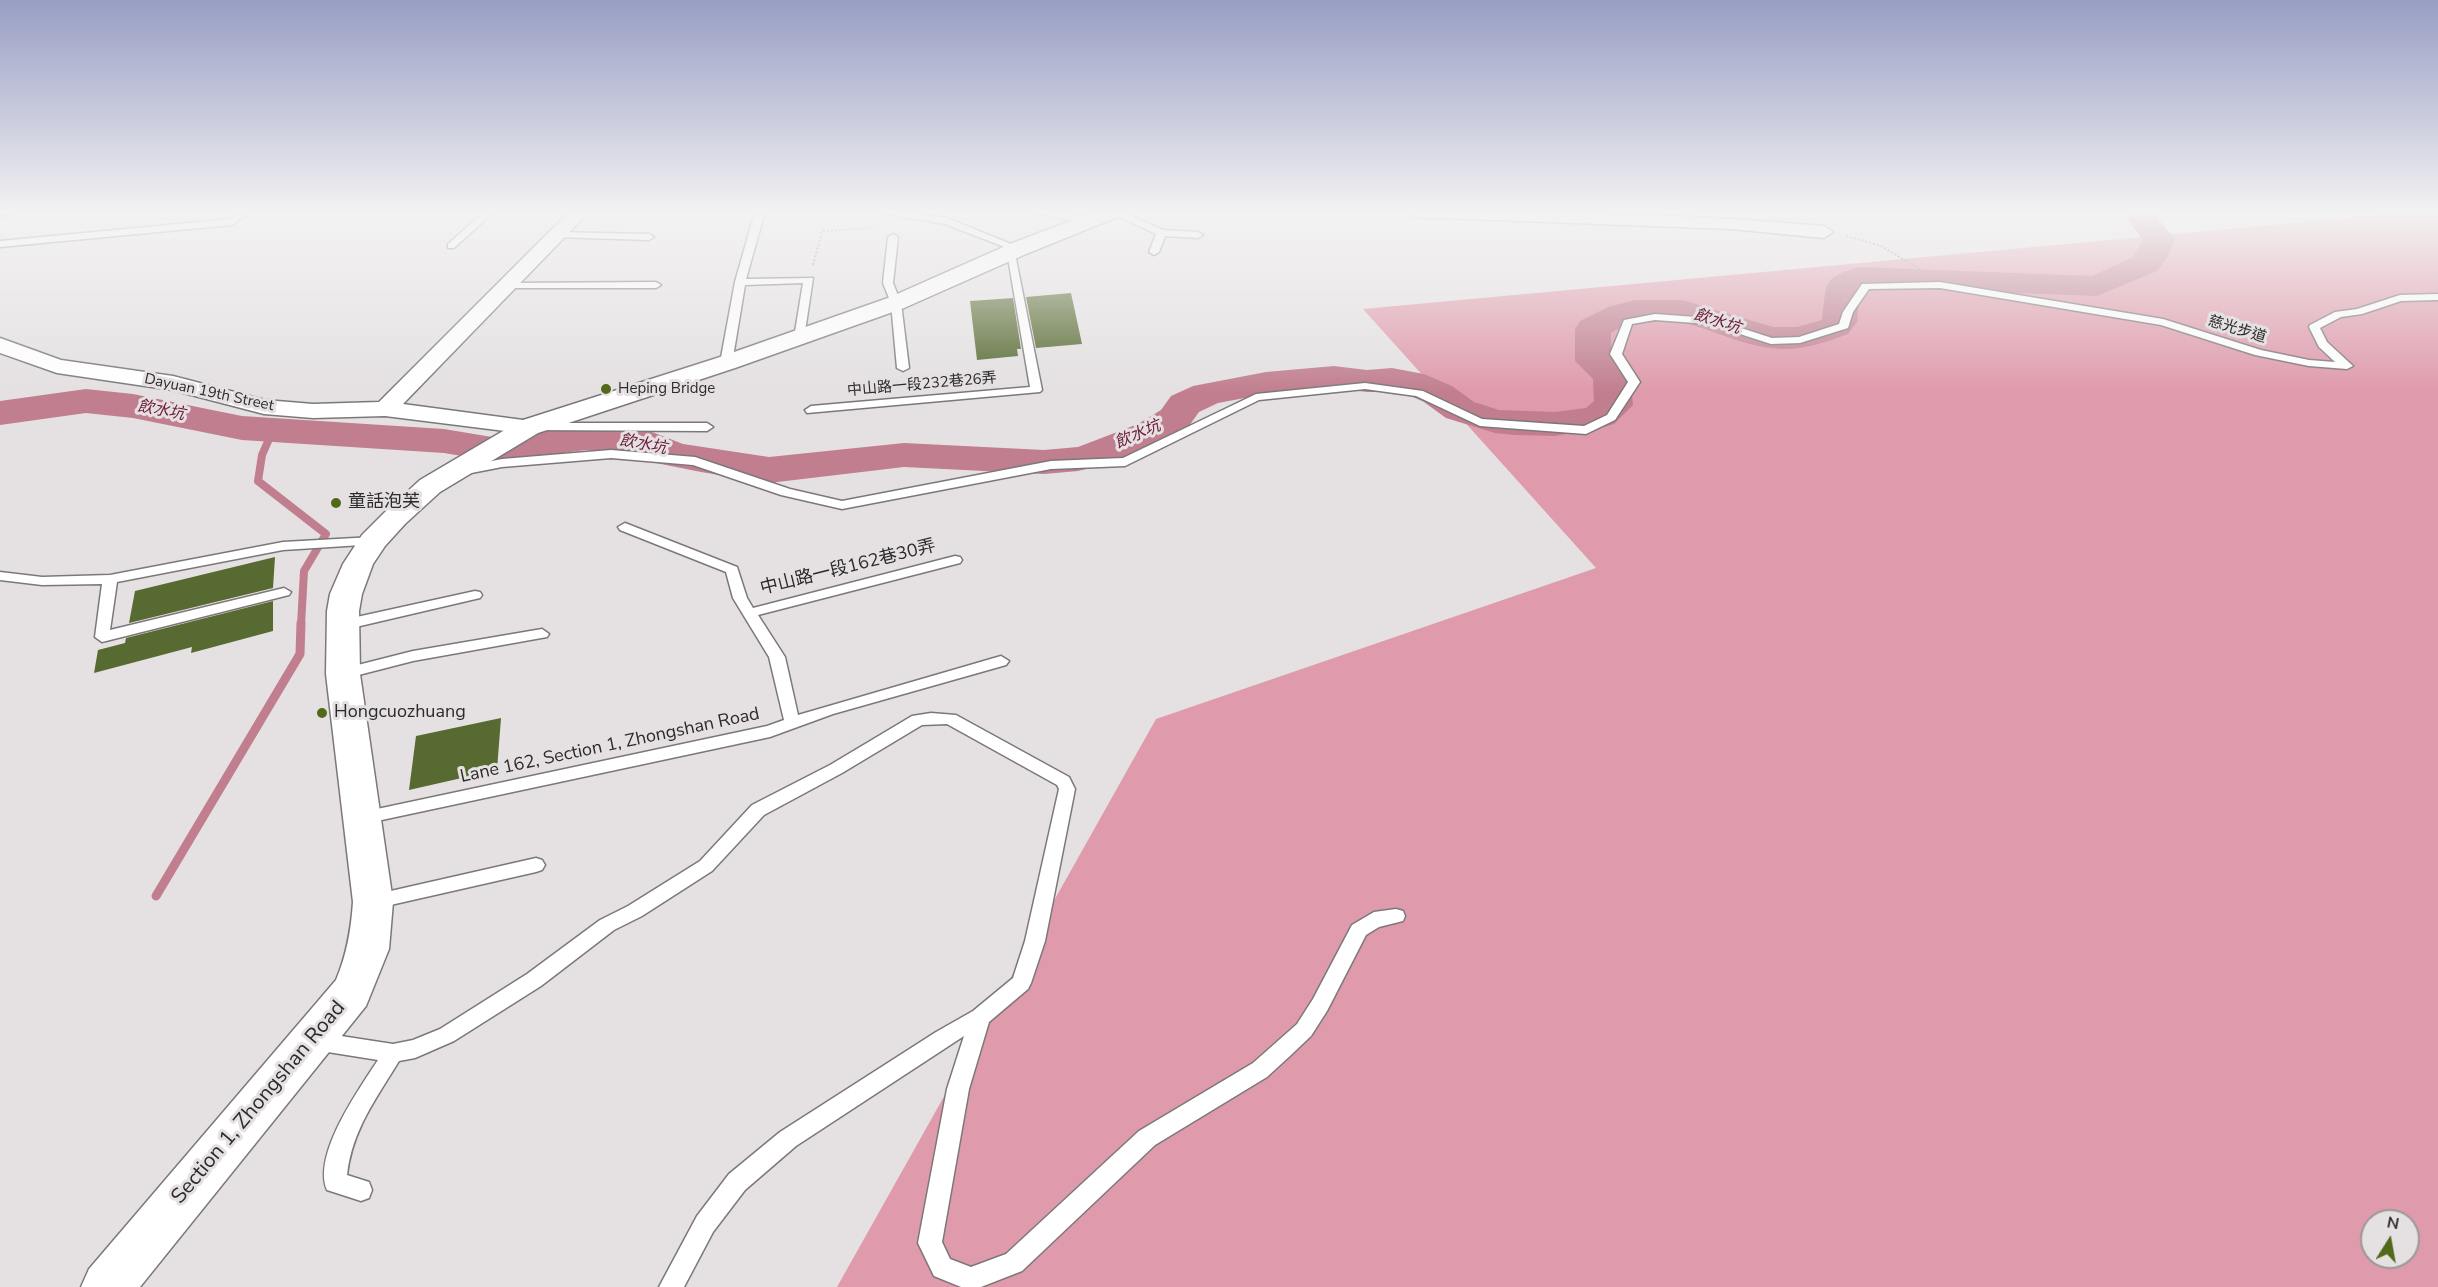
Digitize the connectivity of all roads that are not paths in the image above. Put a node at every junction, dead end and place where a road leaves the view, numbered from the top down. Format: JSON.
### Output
{"nodes":[{"id":1,"x":520,"y":272,"type":"edge"},
{"id":2,"x":743,"y":272,"type":"edge"},
{"id":3,"x":889,"y":272,"type":"edge"},
{"id":4,"x":966,"y":272,"type":"edge"},
{"id":5,"x":1017,"y":272,"type":"edge"},
{"id":6,"x":740,"y":282,"type":"junction"},
{"id":7,"x":507,"y":285,"type":"junction"},
{"id":8,"x":656,"y":285,"type":"dead end"},
{"id":9,"x":2438,"y":297,"type":"edge"},
{"id":10,"x":896,"y":303,"type":"junction"},
{"id":11,"x":799,"y":338,"type":"junction"},
{"id":12,"x":0,"y":345,"type":"edge"},
{"id":13,"x":726,"y":363,"type":"junction"},
{"id":14,"x":903,"y":368,"type":"dead end"},
{"id":15,"x":385,"y":409,"type":"junction"},
{"id":16,"x":811,"y":410,"type":"dead end"},
{"id":17,"x":528,"y":427,"type":"junction"},
{"id":18,"x":707,"y":427,"type":"dead end"},
{"id":19,"x":450,"y":473,"type":"junction"},
{"id":20,"x":625,"y":527,"type":"dead end"},
{"id":21,"x":373,"y":541,"type":"junction"},
{"id":22,"x":956,"y":560,"type":"dead end"},
{"id":23,"x":0,"y":576,"type":"edge"},
{"id":24,"x":110,"y":579,"type":"junction"},
{"id":25,"x":284,"y":592,"type":"dead end"},
{"id":26,"x":475,"y":595,"type":"dead end"},
{"id":27,"x":750,"y":614,"type":"junction"},
{"id":28,"x":342,"y":625,"type":"junction"},
{"id":29,"x":542,"y":634,"type":"dead end"},
{"id":30,"x":1001,"y":661,"type":"dead end"},
{"id":31,"x":343,"y":674,"type":"junction"},
{"id":32,"x":792,"y":722,"type":"junction"},
{"id":33,"x":363,"y":818,"type":"junction"},
{"id":34,"x":536,"y":865,"type":"dead end"},
{"id":35,"x":373,"y":902,"type":"junction"},
{"id":36,"x":1396,"y":916,"type":"dead end"},
{"id":37,"x":980,"y":1017,"type":"junction"},
{"id":38,"x":312,"y":1040,"type":"junction"},
{"id":39,"x":393,"y":1053,"type":"junction"},
{"id":40,"x":361,"y":1190,"type":"dead end"},
{"id":41,"x":106,"y":1287,"type":"edge"},
{"id":42,"x":671,"y":1287,"type":"edge"}],
"edges":[{"from":1,"to":7,"type":"street"},
{"from":2,"to":6,"type":"lane"},
{"from":3,"to":10,"type":"lane"},
{"from":4,"to":10,"type":"main road"},
{"from":5,"to":16,"type":"lane","name":"中山路一段232巷26弄"},
{"from":6,"to":11,"type":"lane"},
{"from":6,"to":13,"type":"lane"},
{"from":7,"to":8,"type":"lane"},
{"from":7,"to":15,"type":"street"},
{"from":9,"to":19,"type":"lane","name":"慈光步道"},
{"from":10,"to":11,"type":"main road"},
{"from":10,"to":14,"type":"lane"},
{"from":11,"to":13,"type":"main road"},
{"from":12,"to":15,"type":"street","name":"Dayuan 19th Street"},
{"from":13,"to":17,"type":"main road"},
{"from":15,"to":17,"type":"street","name":"Dayuan 19th Street"},
{"from":17,"to":18,"type":"lane"},
{"from":17,"to":19,"type":"main road"},
{"from":19,"to":21,"type":"main road","name":"Section 1, Zhongshan Road"},
{"from":20,"to":27,"type":"lane"},
{"from":21,"to":24,"type":"lane"},
{"from":21,"to":28,"type":"main road","name":"Section 1, Zhongshan Road"},
{"from":22,"to":27,"type":"lane","name":"中山路一段162巷30弄"},
{"from":23,"to":24,"type":"lane"},
{"from":24,"to":25,"type":"lane"},
{"from":26,"to":28,"type":"lane"},
{"from":27,"to":32,"type":"lane"},
{"from":28,"to":31,"type":"main road","name":"Section 1, Zhongshan Road"},
{"from":29,"to":31,"type":"lane"},
{"from":30,"to":32,"type":"lane","name":"Lane 162, Section 1, Zhongshan Road"},
{"from":31,"to":33,"type":"main road","name":"Section 1, Zhongshan Road"},
{"from":32,"to":33,"type":"lane","name":"Lane 162, Section 1, Zhongshan Road"},
{"from":33,"to":35,"type":"main road","name":"Section 1, Zhongshan Road"},
{"from":34,"to":35,"type":"lane"},
{"from":35,"to":38,"type":"main road","name":"Section 1, Zhongshan Road"},
{"from":36,"to":37,"type":"lane"},
{"from":37,"to":39,"type":"lane"},
{"from":37,"to":42,"type":"lane"},
{"from":38,"to":39,"type":"lane"},
{"from":38,"to":41,"type":"main road","name":"Section 1, Zhongshan Road"},
{"from":39,"to":40,"type":"lane"}]}
